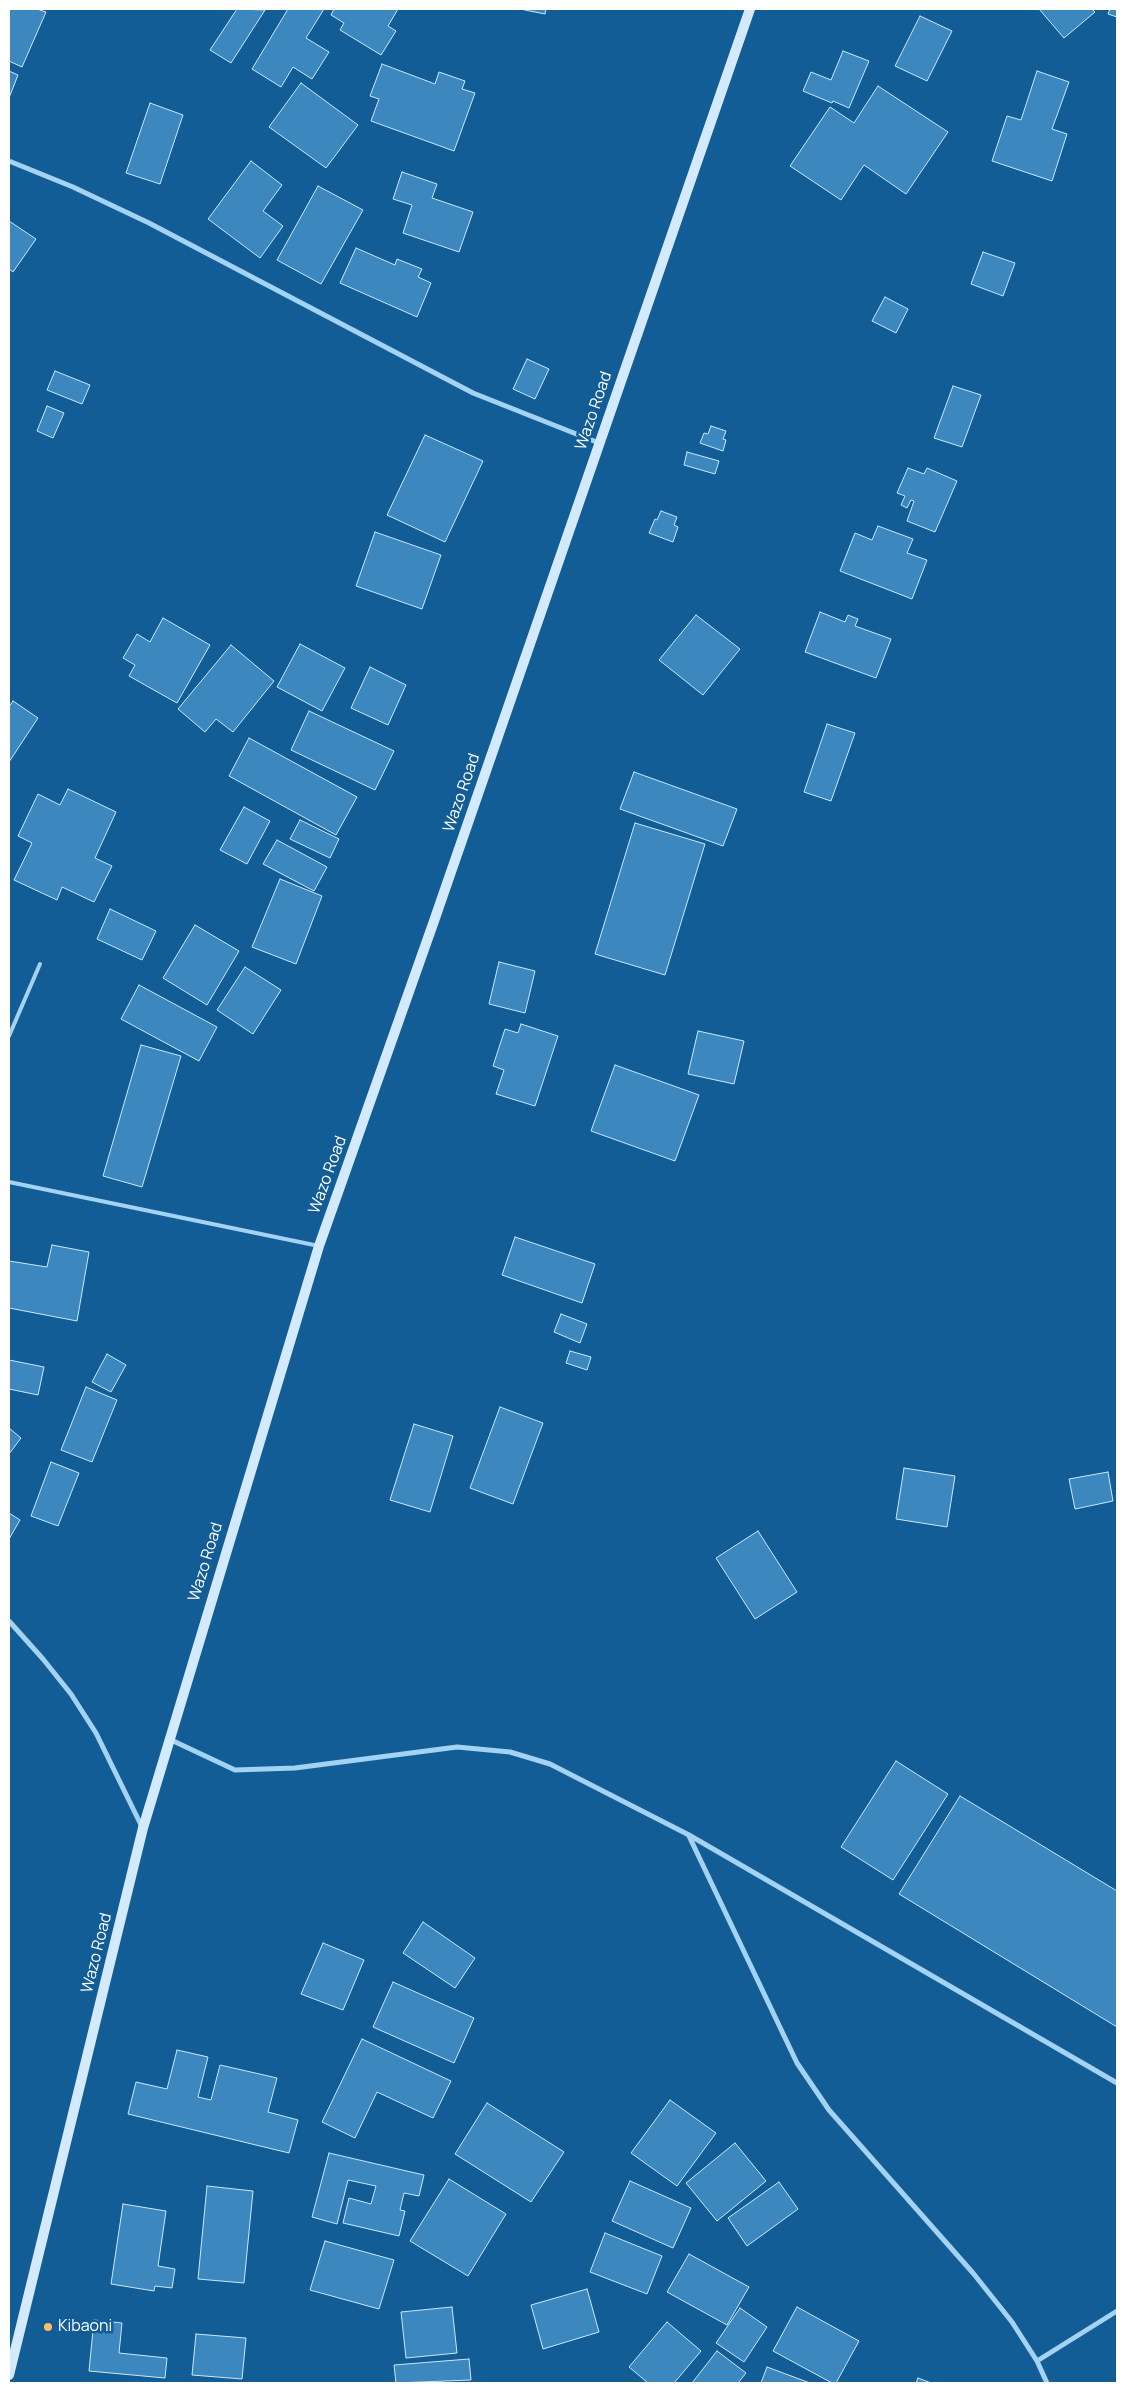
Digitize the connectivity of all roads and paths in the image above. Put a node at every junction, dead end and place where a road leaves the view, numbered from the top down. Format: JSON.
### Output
{"nodes":[{"id":1,"x":750,"y":9,"type":"edge"},
{"id":2,"x":9,"y":161,"type":"edge"},
{"id":3,"x":599,"y":443,"type":"junction"},
{"id":4,"x":40,"y":964,"type":"dead end"},
{"id":5,"x":9,"y":1036,"type":"edge"},
{"id":6,"x":9,"y":1182,"type":"edge"},
{"id":7,"x":319,"y":1246,"type":"junction"},
{"id":8,"x":9,"y":1621,"type":"edge"},
{"id":9,"x":168,"y":1738,"type":"junction"},
{"id":10,"x":143,"y":1828,"type":"junction"},
{"id":11,"x":689,"y":1835,"type":"junction"},
{"id":12,"x":1117,"y":2083,"type":"edge"},
{"id":13,"x":1117,"y":2311,"type":"edge"},
{"id":14,"x":1037,"y":2361,"type":"junction"},
{"id":15,"x":9,"y":2375,"type":"edge"},
{"id":16,"x":1047,"y":2383,"type":"edge"}],
"edges":[{"from":1,"to":3,"type":"main road","name":"Wazo Road"},
{"from":2,"to":3,"type":"street"},
{"from":3,"to":7,"type":"main road","name":"Wazo Road"},
{"from":4,"to":5,"type":"lane"},
{"from":6,"to":7,"type":"lane"},
{"from":7,"to":9,"type":"main road","name":"Wazo Road"},
{"from":8,"to":10,"type":"street"},
{"from":9,"to":10,"type":"main road","name":"Wazo Road"},
{"from":9,"to":11,"type":"street"},
{"from":10,"to":15,"type":"main road","name":"Wazo Road"},
{"from":11,"to":12,"type":"street"},
{"from":11,"to":14,"type":"street"},
{"from":13,"to":14,"type":"street"},
{"from":14,"to":16,"type":"street"}]}
